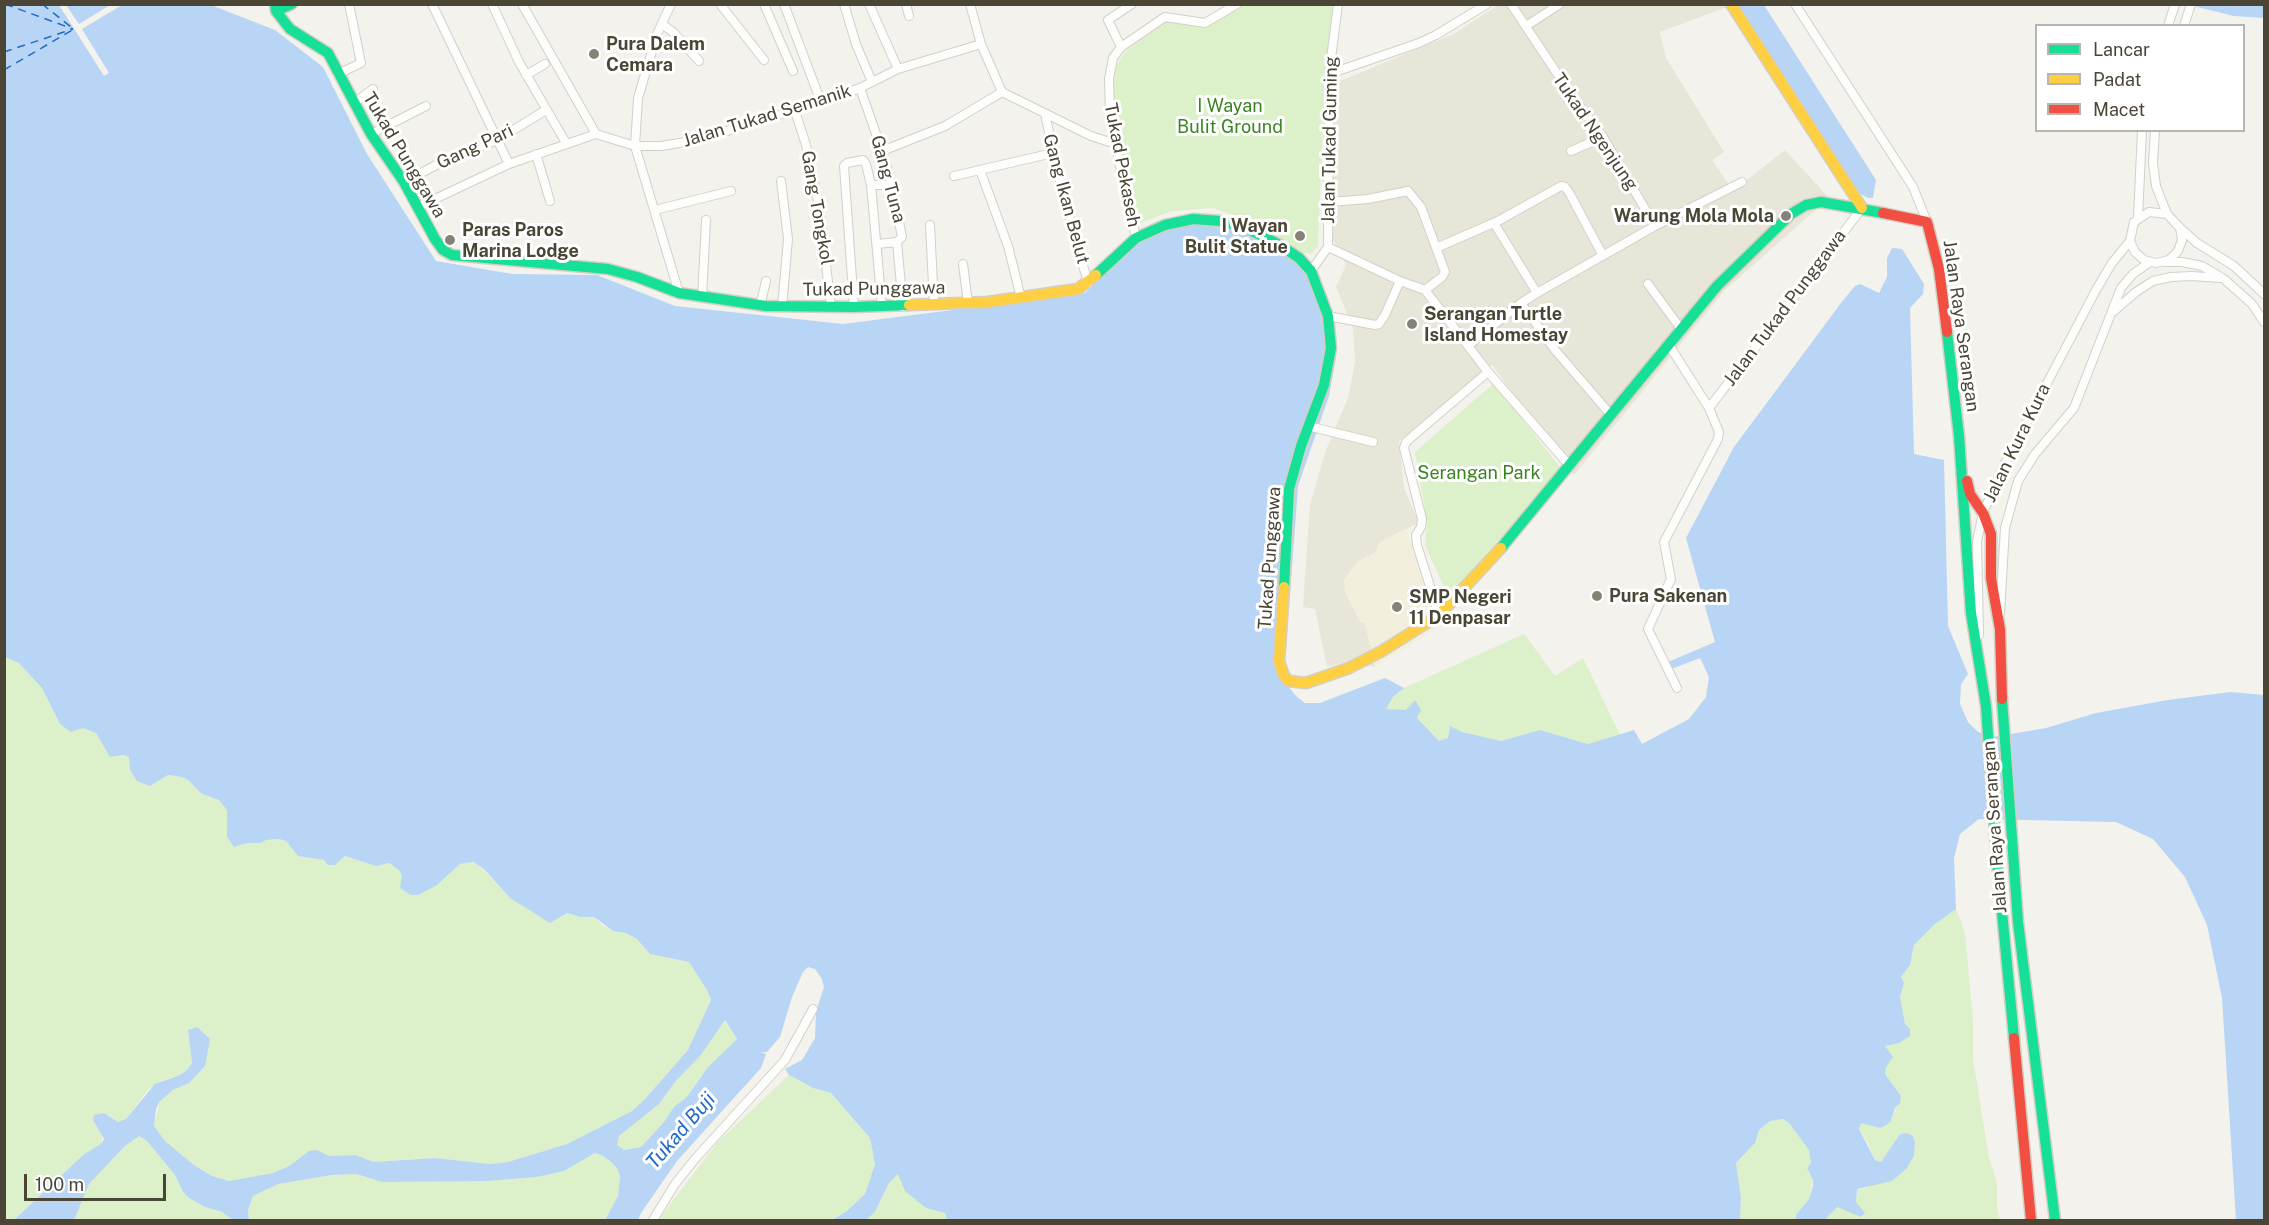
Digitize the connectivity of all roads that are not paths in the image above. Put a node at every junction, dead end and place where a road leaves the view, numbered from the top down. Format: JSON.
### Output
{"nodes":[{"id":1,"x":292,"y":4,"type":"edge"},
{"id":2,"x":349,"y":4,"type":"edge"},
{"id":3,"x":432,"y":4,"type":"edge"},
{"id":4,"x":492,"y":4,"type":"edge"},
{"id":5,"x":522,"y":4,"type":"edge"},
{"id":6,"x":671,"y":4,"type":"edge"},
{"id":7,"x":720,"y":4,"type":"edge"},
{"id":8,"x":764,"y":4,"type":"edge"},
{"id":9,"x":784,"y":4,"type":"edge"},
{"id":10,"x":844,"y":4,"type":"edge"},
{"id":11,"x":868,"y":4,"type":"edge"},
{"id":12,"x":906,"y":4,"type":"edge"},
{"id":13,"x":970,"y":4,"type":"edge"},
{"id":14,"x":1132,"y":4,"type":"edge"},
{"id":15,"x":1237,"y":4,"type":"edge"},
{"id":16,"x":1338,"y":4,"type":"edge"},
{"id":17,"x":1487,"y":4,"type":"edge"},
{"id":18,"x":1511,"y":4,"type":"edge"},
{"id":19,"x":1560,"y":4,"type":"edge"},
{"id":20,"x":1731,"y":4,"type":"edge"},
{"id":21,"x":1795,"y":4,"type":"edge"},
{"id":22,"x":2175,"y":4,"type":"edge"},
{"id":23,"x":2191,"y":4,"type":"edge"},
{"id":24,"x":276,"y":8,"type":"edge"},
{"id":25,"x":909,"y":16,"type":"dead end"},
{"id":26,"x":662,"y":24,"type":"junction"},
{"id":27,"x":2169,"y":24,"type":"edge"},
{"id":28,"x":2185,"y":24,"type":"edge"},
{"id":29,"x":1526,"y":26,"type":"junction"},
{"id":30,"x":981,"y":44,"type":"junction"},
{"id":31,"x":1121,"y":47,"type":"junction"},
{"id":32,"x":764,"y":60,"type":"dead end"},
{"id":33,"x":699,"y":61,"type":"dead end"},
{"id":34,"x":545,"y":64,"type":"dead end"},
{"id":35,"x":898,"y":69,"type":"junction"},
{"id":36,"x":793,"y":71,"type":"dead end"},
{"id":37,"x":338,"y":74,"type":"junction"},
{"id":38,"x":1329,"y":74,"type":"junction"},
{"id":39,"x":526,"y":75,"type":"junction"},
{"id":40,"x":872,"y":82,"type":"junction"},
{"id":41,"x":861,"y":88,"type":"junction"},
{"id":42,"x":373,"y":89,"type":"dead end"},
{"id":43,"x":1002,"y":92,"type":"junction"},
{"id":44,"x":821,"y":102,"type":"junction"},
{"id":45,"x":354,"y":103,"type":"junction"},
{"id":46,"x":426,"y":106,"type":"dead end"},
{"id":47,"x":546,"y":110,"type":"junction"},
{"id":48,"x":795,"y":111,"type":"junction"},
{"id":49,"x":1045,"y":114,"type":"junction"},
{"id":50,"x":2142,"y":132,"type":"edge"},
{"id":51,"x":2155,"y":132,"type":"edge"},
{"id":52,"x":371,"y":134,"type":"junction"},
{"id":53,"x":596,"y":134,"type":"junction"},
{"id":54,"x":1603,"y":137,"type":"junction"},
{"id":55,"x":497,"y":140,"type":"junction"},
{"id":56,"x":566,"y":144,"type":"junction"},
{"id":57,"x":1116,"y":144,"type":"junction"},
{"id":58,"x":635,"y":146,"type":"junction"},
{"id":59,"x":882,"y":151,"type":"junction"},
{"id":60,"x":1571,"y":151,"type":"dead end"},
{"id":61,"x":1053,"y":153,"type":"junction"},
{"id":62,"x":536,"y":154,"type":"junction"},
{"id":63,"x":509,"y":164,"type":"junction"},
{"id":64,"x":980,"y":170,"type":"junction"},
{"id":65,"x":954,"y":176,"type":"dead end"},
{"id":66,"x":404,"y":182,"type":"junction"},
{"id":67,"x":781,"y":182,"type":"dead end"},
{"id":68,"x":1742,"y":182,"type":"dead end"},
{"id":69,"x":892,"y":184,"type":"junction"},
{"id":70,"x":871,"y":185,"type":"junction"},
{"id":71,"x":731,"y":191,"type":"dead end"},
{"id":72,"x":550,"y":201,"type":"dead end"},
{"id":73,"x":1329,"y":202,"type":"junction"},
{"id":74,"x":418,"y":207,"type":"junction"},
{"id":75,"x":1862,"y":208,"type":"junction"},
{"id":76,"x":655,"y":210,"type":"junction"},
{"id":77,"x":2168,"y":214,"type":"junction"},
{"id":78,"x":2138,"y":218,"type":"junction"},
{"id":79,"x":706,"y":220,"type":"dead end"},
{"id":80,"x":1927,"y":222,"type":"junction"},
{"id":81,"x":1494,"y":223,"type":"junction"},
{"id":82,"x":930,"y":225,"type":"dead end"},
{"id":83,"x":1655,"y":226,"type":"junction"},
{"id":84,"x":2180,"y":228,"type":"junction"},
{"id":85,"x":1137,"y":238,"type":"junction"},
{"id":86,"x":2130,"y":240,"type":"junction"},
{"id":87,"x":897,"y":242,"type":"junction"},
{"id":88,"x":878,"y":244,"type":"junction"},
{"id":89,"x":1328,"y":247,"type":"junction"},
{"id":90,"x":1436,"y":248,"type":"junction"},
{"id":91,"x":1602,"y":256,"type":"junction"},
{"id":92,"x":2150,"y":262,"type":"junction"},
{"id":93,"x":2163,"y":262,"type":"junction"},
{"id":94,"x":963,"y":264,"type":"dead end"},
{"id":95,"x":1311,"y":271,"type":"junction"},
{"id":96,"x":2224,"y":279,"type":"junction"},
{"id":97,"x":766,"y":281,"type":"dead end"},
{"id":98,"x":1400,"y":281,"type":"junction"},
{"id":99,"x":1088,"y":284,"type":"junction"},
{"id":100,"x":1648,"y":284,"type":"dead end"},
{"id":101,"x":1425,"y":290,"type":"junction"},
{"id":102,"x":679,"y":293,"type":"junction"},
{"id":103,"x":1537,"y":293,"type":"junction"},
{"id":104,"x":2265,"y":294,"type":"edge"},
{"id":105,"x":702,"y":297,"type":"junction"},
{"id":106,"x":1021,"y":298,"type":"junction"},
{"id":107,"x":968,"y":303,"type":"junction"},
{"id":108,"x":1521,"y":303,"type":"junction"},
{"id":109,"x":934,"y":305,"type":"junction"},
{"id":110,"x":760,"y":306,"type":"dead end"},
{"id":111,"x":903,"y":306,"type":"junction"},
{"id":112,"x":782,"y":307,"type":"junction"},
{"id":113,"x":831,"y":307,"type":"junction"},
{"id":114,"x":855,"y":307,"type":"junction"},
{"id":115,"x":882,"y":307,"type":"junction"},
{"id":116,"x":2112,"y":313,"type":"junction"},
{"id":117,"x":1328,"y":315,"type":"junction"},
{"id":118,"x":2265,"y":322,"type":"edge"},
{"id":119,"x":1681,"y":329,"type":"junction"},
{"id":120,"x":1469,"y":345,"type":"junction"},
{"id":121,"x":1669,"y":345,"type":"junction"},
{"id":122,"x":1488,"y":372,"type":"junction"},
{"id":123,"x":1709,"y":408,"type":"junction"},
{"id":124,"x":1611,"y":416,"type":"junction"},
{"id":125,"x":1308,"y":426,"type":"junction"},
{"id":126,"x":1959,"y":436,"type":"junction"},
{"id":127,"x":1373,"y":442,"type":"dead end"},
{"id":128,"x":1569,"y":465,"type":"junction"},
{"id":129,"x":1983,"y":513,"type":"junction"},
{"id":130,"x":1439,"y":615,"type":"junction"},
{"id":131,"x":2000,"y":629,"type":"junction"},
{"id":132,"x":1979,"y":666,"type":"junction"},
{"id":133,"x":1677,"y":688,"type":"dead end"},
{"id":134,"x":2017,"y":903,"type":"junction"},
{"id":135,"x":2001,"y":904,"type":"junction"},
{"id":136,"x":813,"y":1009,"type":"dead end"},
{"id":137,"x":653,"y":1221,"type":"edge"},
{"id":138,"x":2031,"y":1221,"type":"edge"},
{"id":139,"x":2055,"y":1221,"type":"edge"}],
"edges":[{"from":1,"to":24,"type":"street"},
{"from":2,"to":37,"type":"street"},
{"from":3,"to":55,"type":"street"},
{"from":4,"to":39,"type":"street"},
{"from":5,"to":53,"type":"street"},
{"from":6,"to":26,"type":"street"},
{"from":7,"to":32,"type":"street"},
{"from":8,"to":36,"type":"street"},
{"from":9,"to":44,"type":"street"},
{"from":10,"to":40,"type":"street"},
{"from":11,"to":35,"type":"street"},
{"from":12,"to":25,"type":"street"},
{"from":13,"to":30,"type":"street"},
{"from":14,"to":31,"type":"street"},
{"from":15,"to":31,"type":"street"},
{"from":16,"to":38,"type":"street","name":"Jalan Tukad Guming"},
{"from":17,"to":38,"type":"street"},
{"from":18,"to":29,"type":"street","name":"Tukad Ngenjung"},
{"from":19,"to":29,"type":"street"},
{"from":20,"to":75,"type":"street"},
{"from":21,"to":80,"type":"street"},
{"from":22,"to":27,"type":"street"},
{"from":23,"to":28,"type":"street"},
{"from":24,"to":37,"type":"street","name":"Tukad Punggawa"},
{"from":26,"to":33,"type":"street"},
{"from":26,"to":58,"type":"street"},
{"from":29,"to":54,"type":"street","name":"Tukad Ngenjung"},
{"from":30,"to":35,"type":"street","name":"Jalan Tukad Semanik"},
{"from":30,"to":43,"type":"street"},
{"from":31,"to":57,"type":"street","name":"Tukad Pekaseh"},
{"from":34,"to":39,"type":"street"},
{"from":35,"to":40,"type":"street","name":"Jalan Tukad Semanik"},
{"from":37,"to":45,"type":"street","name":"Tukad Punggawa"},
{"from":38,"to":73,"type":"street","name":"Jalan Tukad Guming"},
{"from":39,"to":47,"type":"street"},
{"from":40,"to":41,"type":"street","name":"Jalan Tukad Semanik"},
{"from":41,"to":44,"type":"street","name":"Jalan Tukad Semanik"},
{"from":41,"to":59,"type":"street","name":"Gang Tuna"},
{"from":42,"to":45,"type":"street"},
{"from":43,"to":49,"type":"street"},
{"from":43,"to":59,"type":"street"},
{"from":44,"to":48,"type":"street","name":"Jalan Tukad Semanik"},
{"from":45,"to":52,"type":"street","name":"Tukad Punggawa"},
{"from":46,"to":52,"type":"street"},
{"from":47,"to":55,"type":"street","name":"Gang Pari"},
{"from":47,"to":56,"type":"street"},
{"from":48,"to":58,"type":"street","name":"Jalan Tukad Semanik"},
{"from":48,"to":113,"type":"street","name":"Gang Tongkol"},
{"from":49,"to":57,"type":"street"},
{"from":49,"to":61,"type":"street","name":"Gang Ikan Belut"},
{"from":50,"to":78,"type":"street"},
{"from":51,"to":77,"type":"street"},
{"from":52,"to":66,"type":"street","name":"Tukad Punggawa"},
{"from":53,"to":56,"type":"street"},
{"from":53,"to":58,"type":"street","name":"Jalan Tukad Semanik"},
{"from":54,"to":60,"type":"street"},
{"from":54,"to":83,"type":"street","name":"Tukad Ngenjung"},
{"from":55,"to":63,"type":"street"},
{"from":55,"to":66,"type":"street","name":"Gang Pari"},
{"from":56,"to":62,"type":"street"},
{"from":57,"to":85,"type":"street","name":"Tukad Pekaseh"},
{"from":58,"to":76,"type":"street"},
{"from":59,"to":69,"type":"street","name":"Gang Tuna"},
{"from":61,"to":64,"type":"street"},
{"from":61,"to":99,"type":"street","name":"Gang Ikan Belut"},
{"from":62,"to":63,"type":"street"},
{"from":62,"to":72,"type":"street"},
{"from":63,"to":74,"type":"street"},
{"from":64,"to":65,"type":"street"},
{"from":64,"to":106,"type":"street"},
{"from":66,"to":74,"type":"street","name":"Tukad Punggawa"},
{"from":67,"to":112,"type":"street"},
{"from":68,"to":83,"type":"street"},
{"from":69,"to":70,"type":"street"},
{"from":69,"to":87,"type":"street","name":"Gang Tuna"},
{"from":70,"to":88,"type":"street"},
{"from":70,"to":114,"type":"street"},
{"from":71,"to":76,"type":"street"},
{"from":73,"to":89,"type":"street","name":"Jalan Tukad Guming"},
{"from":73,"to":90,"type":"street"},
{"from":74,"to":102,"type":"street","name":"Tukad Punggawa"},
{"from":75,"to":80,"type":"street","name":"Tukad Punggawa"},
{"from":75,"to":119,"type":"street","name":"Tukad Punggawa"},
{"from":75,"to":123,"type":"street","name":"Jalan Tukad Punggawa"},
{"from":76,"to":102,"type":"street"},
{"from":77,"to":78,"type":"street"},
{"from":77,"to":84,"type":"street"},
{"from":78,"to":86,"type":"street"},
{"from":79,"to":105,"type":"street"},
{"from":80,"to":126,"type":"street","name":"Jalan Raya Serangan"},
{"from":81,"to":90,"type":"street"},
{"from":81,"to":91,"type":"street"},
{"from":81,"to":103,"type":"street"},
{"from":82,"to":109,"type":"street"},
{"from":83,"to":91,"type":"street"},
{"from":84,"to":93,"type":"street"},
{"from":84,"to":104,"type":"street"},
{"from":85,"to":95,"type":"street","name":"Tukad Punggawa"},
{"from":85,"to":99,"type":"street","name":"Tukad Punggawa"},
{"from":86,"to":92,"type":"street"},
{"from":86,"to":129,"type":"street","name":"Jalan Kura Kura"},
{"from":87,"to":88,"type":"street"},
{"from":87,"to":111,"type":"street","name":"Gang Tuna"},
{"from":88,"to":115,"type":"street"},
{"from":89,"to":95,"type":"street","name":"Jalan Tukad Guming"},
{"from":89,"to":98,"type":"street"},
{"from":90,"to":101,"type":"street"},
{"from":91,"to":103,"type":"street"},
{"from":92,"to":93,"type":"street"},
{"from":92,"to":116,"type":"street","name":"Jalan Kura Kura"},
{"from":93,"to":96,"type":"street"},
{"from":94,"to":107,"type":"street"},
{"from":95,"to":117,"type":"street","name":"Tukad Punggawa"},
{"from":96,"to":116,"type":"street"},
{"from":96,"to":118,"type":"street"},
{"from":97,"to":110,"type":"street"},
{"from":98,"to":101,"type":"street"},
{"from":98,"to":117,"type":"street"},
{"from":99,"to":106,"type":"street","name":"Tukad Punggawa"},
{"from":100,"to":119,"type":"street"},
{"from":101,"to":120,"type":"street"},
{"from":102,"to":105,"type":"street","name":"Tukad Punggawa"},
{"from":103,"to":108,"type":"street"},
{"from":105,"to":112,"type":"street","name":"Tukad Punggawa"},
{"from":106,"to":107,"type":"street","name":"Tukad Punggawa"},
{"from":107,"to":109,"type":"street","name":"Tukad Punggawa"},
{"from":108,"to":120,"type":"street"},
{"from":108,"to":124,"type":"street"},
{"from":109,"to":111,"type":"street","name":"Tukad Punggawa"},
{"from":111,"to":115,"type":"street","name":"Tukad Punggawa"},
{"from":112,"to":113,"type":"street","name":"Tukad Punggawa"},
{"from":113,"to":114,"type":"street","name":"Tukad Punggawa"},
{"from":114,"to":115,"type":"street","name":"Tukad Punggawa"},
{"from":116,"to":131,"type":"street","name":"Jalan Kura Kura"},
{"from":117,"to":125,"type":"street","name":"Tukad Punggawa"},
{"from":119,"to":121,"type":"street","name":"Tukad Punggawa"},
{"from":120,"to":122,"type":"street"},
{"from":121,"to":123,"type":"street"},
{"from":121,"to":124,"type":"street","name":"Tukad Punggawa"},
{"from":122,"to":128,"type":"street"},
{"from":122,"to":130,"type":"street"},
{"from":123,"to":133,"type":"street"},
{"from":124,"to":128,"type":"street","name":"Tukad Punggawa"},
{"from":125,"to":127,"type":"street"},
{"from":125,"to":130,"type":"street","name":"Tukad Punggawa"},
{"from":126,"to":129,"type":"street","name":"Jalan Raya Serangan"},
{"from":126,"to":132,"type":"street","name":"Jalan Raya Serangan"},
{"from":128,"to":130,"type":"street","name":"Tukad Punggawa"},
{"from":129,"to":131,"type":"street","name":"Jalan Raya Serangan"},
{"from":129,"to":132,"type":"street","name":"Jalan Kura Kura"},
{"from":131,"to":134,"type":"street","name":"Jalan Raya Serangan"},
{"from":132,"to":135,"type":"street","name":"Jalan Raya Serangan"},
{"from":134,"to":135,"type":"street"},
{"from":134,"to":139,"type":"street","name":"Jalan Raya Serangan"},
{"from":135,"to":138,"type":"street","name":"Jalan Raya Serangan"},
{"from":136,"to":137,"type":"street"}]}
